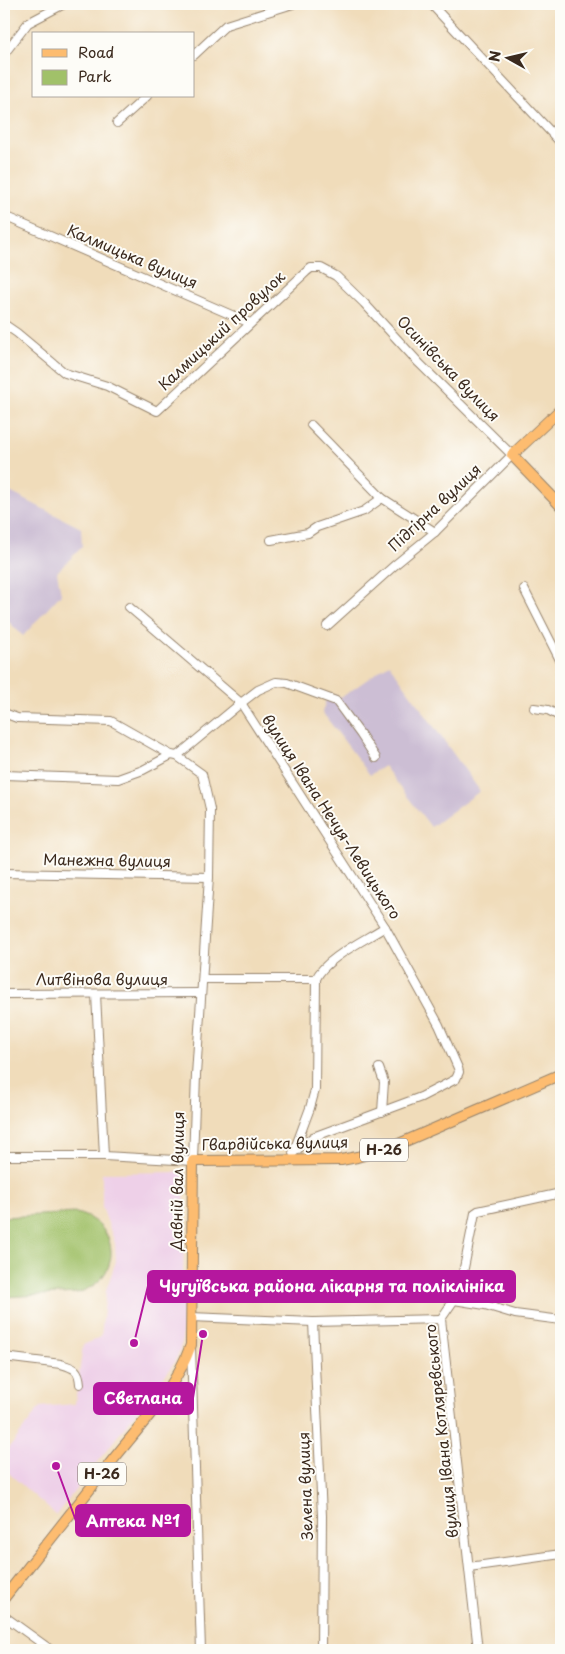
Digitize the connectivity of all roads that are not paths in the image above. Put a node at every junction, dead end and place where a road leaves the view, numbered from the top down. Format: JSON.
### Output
{"nodes":[{"id":1,"x":64,"y":4,"type":"edge"},
{"id":2,"x":293,"y":4,"type":"edge"},
{"id":3,"x":431,"y":4,"type":"edge"},
{"id":4,"x":4,"y":54,"type":"edge"},
{"id":5,"x":195,"y":54,"type":"edge"},
{"id":6,"x":145,"y":98,"type":"edge"},
{"id":7,"x":117,"y":123,"type":"dead end"},
{"id":8,"x":561,"y":143,"type":"edge"},
{"id":9,"x":4,"y":216,"type":"edge"},
{"id":10,"x":306,"y":272,"type":"joint"},
{"id":11,"x":250,"y":323,"type":"junction"},
{"id":12,"x":4,"y":324,"type":"edge"},
{"id":13,"x":561,"y":408,"type":"edge"},
{"id":14,"x":311,"y":425,"type":"dead end"},
{"id":15,"x":512,"y":455,"type":"junction"},
{"id":16,"x":382,"y":498,"type":"junction"},
{"id":17,"x":561,"y":506,"type":"edge"},
{"id":18,"x":435,"y":532,"type":"junction"},
{"id":19,"x":271,"y":540,"type":"dead end"},
{"id":20,"x":524,"y":590,"type":"dead end"},
{"id":21,"x":129,"y":607,"type":"dead end"},
{"id":22,"x":327,"y":626,"type":"dead end"},
{"id":23,"x":561,"y":662,"type":"edge"},
{"id":24,"x":241,"y":703,"type":"junction"},
{"id":25,"x":534,"y":708,"type":"dead end"},
{"id":26,"x":4,"y":712,"type":"edge"},
{"id":27,"x":561,"y":717,"type":"edge"},
{"id":28,"x":174,"y":756,"type":"junction"},
{"id":29,"x":376,"y":758,"type":"dead end"},
{"id":30,"x":4,"y":775,"type":"edge"},
{"id":31,"x":4,"y":873,"type":"edge"},
{"id":32,"x":209,"y":877,"type":"junction"},
{"id":33,"x":385,"y":927,"type":"junction"},
{"id":34,"x":203,"y":979,"type":"junction"},
{"id":35,"x":316,"y":979,"type":"junction"},
{"id":36,"x":201,"y":993,"type":"junction"},
{"id":37,"x":4,"y":994,"type":"edge"},
{"id":38,"x":96,"y":994,"type":"junction"},
{"id":39,"x":379,"y":1068,"type":"dead end"},
{"id":40,"x":561,"y":1074,"type":"edge"},
{"id":41,"x":382,"y":1112,"type":"junction"},
{"id":42,"x":4,"y":1156,"type":"edge"},
{"id":43,"x":104,"y":1156,"type":"junction"},
{"id":44,"x":292,"y":1156,"type":"junction"},
{"id":45,"x":193,"y":1161,"type":"junction"},
{"id":46,"x":561,"y":1193,"type":"edge"},
{"id":47,"x":454,"y":1300,"type":"junction"},
{"id":48,"x":191,"y":1316,"type":"junction"},
{"id":49,"x":441,"y":1319,"type":"junction"},
{"id":50,"x":561,"y":1320,"type":"edge"},
{"id":51,"x":313,"y":1322,"type":"junction"},
{"id":52,"x":191,"y":1344,"type":"junction"},
{"id":53,"x":4,"y":1357,"type":"edge"},
{"id":54,"x":80,"y":1384,"type":"dead end"},
{"id":55,"x":561,"y":1554,"type":"edge"},
{"id":56,"x":469,"y":1567,"type":"junction"},
{"id":57,"x":4,"y":1598,"type":"edge"},
{"id":58,"x":4,"y":1616,"type":"edge"},
{"id":59,"x":51,"y":1650,"type":"edge"},
{"id":60,"x":201,"y":1650,"type":"edge"},
{"id":61,"x":321,"y":1650,"type":"edge"},
{"id":62,"x":478,"y":1650,"type":"edge"}],
"edges":[{"from":1,"to":4,"type":"street"},
{"from":2,"to":5,"type":"street"},
{"from":3,"to":8,"type":"street"},
{"from":6,"to":7,"type":"street"},
{"from":9,"to":11,"type":"street","name":"Калмицька вулиця"},
{"from":10,"to":11,"type":"street","name":"Калмицький провулок"},
{"from":10,"to":15,"type":"street","name":"Осинівська вулиця"},
{"from":11,"to":12,"type":"street","name":"Калмицький провулок"},
{"from":13,"to":15,"type":"main road","name":"Підгірна вулиця"},
{"from":14,"to":16,"type":"street"},
{"from":15,"to":17,"type":"main road","name":"Осинівська вулиця"},
{"from":15,"to":18,"type":"street","name":"Підгірна вулиця"},
{"from":16,"to":18,"type":"street"},
{"from":16,"to":19,"type":"street"},
{"from":18,"to":22,"type":"street","name":"Підгірна вулиця"},
{"from":20,"to":23,"type":"street"},
{"from":21,"to":24,"type":"street","name":"вулиця Івана Нечуя-Левицького"},
{"from":24,"to":28,"type":"street"},
{"from":24,"to":29,"type":"street"},
{"from":24,"to":33,"type":"street","name":"вулиця Івана Нечуя-Левицького"},
{"from":25,"to":27,"type":"street"},
{"from":26,"to":28,"type":"street","name":"Давній вал вулиця"},
{"from":28,"to":30,"type":"street"},
{"from":28,"to":32,"type":"street","name":"Давній вал вулиця"},
{"from":31,"to":32,"type":"street","name":"Манежна вулиця"},
{"from":32,"to":34,"type":"street","name":"Давній вал вулиця"},
{"from":33,"to":35,"type":"street"},
{"from":33,"to":41,"type":"street","name":"вулиця Івана Нечуя-Левицького"},
{"from":34,"to":35,"type":"street"},
{"from":34,"to":36,"type":"street","name":"Давній вал вулиця"},
{"from":35,"to":44,"type":"street"},
{"from":36,"to":38,"type":"street","name":"Литвінова вулиця"},
{"from":36,"to":45,"type":"street","name":"Давній вал вулиця"},
{"from":37,"to":38,"type":"street","name":"Литвінова вулиця"},
{"from":38,"to":43,"type":"street"},
{"from":39,"to":41,"type":"street"},
{"from":40,"to":44,"type":"main road","name":"Гвардійська вулиця","number":"Н-26"},
{"from":41,"to":44,"type":"street"},
{"from":42,"to":43,"type":"street","name":"Гвардійська вулиця"},
{"from":43,"to":45,"type":"street","name":"Гвардійська вулиця"},
{"from":44,"to":45,"type":"main road","name":"Гвардійська вулиця","number":"Н-26"},
{"from":45,"to":48,"type":"main road","name":"Давній вал вулиця","number":"Н-26"},
{"from":46,"to":47,"type":"street","name":"вулиця Івана Котляревського"},
{"from":47,"to":49,"type":"street","name":"вулиця Івана Котляревського"},
{"from":47,"to":50,"type":"street"},
{"from":48,"to":51,"type":"street"},
{"from":48,"to":52,"type":"main road","name":"Давній вал вулиця","number":"Н-26"},
{"from":49,"to":51,"type":"street"},
{"from":49,"to":56,"type":"street","name":"вулиця Івана Котляревського"},
{"from":51,"to":61,"type":"street","name":"Зелена вулиця"},
{"from":52,"to":57,"type":"main road","number":"Н-26"},
{"from":52,"to":60,"type":"street","name":"Давній вал вулиця"},
{"from":53,"to":54,"type":"street"},
{"from":55,"to":56,"type":"street"},
{"from":56,"to":62,"type":"street","name":"вулиця Івана Котляревського"},
{"from":58,"to":59,"type":"street"}]}
